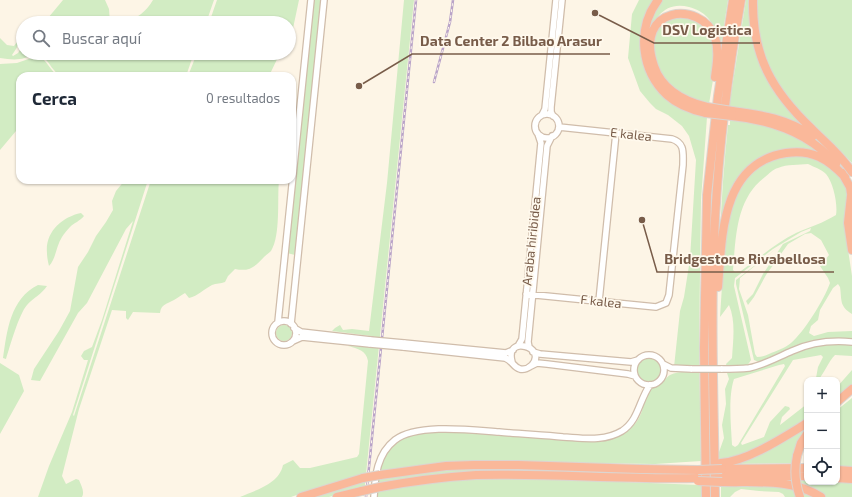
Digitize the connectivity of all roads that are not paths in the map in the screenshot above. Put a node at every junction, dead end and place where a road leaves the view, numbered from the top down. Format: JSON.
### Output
{"nodes":[{"id":1,"x":311,"y":0,"type":"edge"},
{"id":2,"x":324,"y":0,"type":"edge"},
{"id":3,"x":556,"y":0,"type":"edge"},
{"id":4,"x":562,"y":0,"type":"edge"},
{"id":5,"x":658,"y":0,"type":"edge"},
{"id":6,"x":733,"y":0,"type":"edge"},
{"id":7,"x":741,"y":0,"type":"edge"},
{"id":8,"x":753,"y":0,"type":"edge"},
{"id":9,"x":706,"y":110,"type":"junction"},
{"id":10,"x":732,"y":113,"type":"junction"},
{"id":11,"x":542,"y":115,"type":"junction"},
{"id":12,"x":553,"y":116,"type":"junction"},
{"id":13,"x":558,"y":127,"type":"junction"},
{"id":14,"x":616,"y":133,"type":"junction"},
{"id":15,"x":538,"y":134,"type":"junction"},
{"id":16,"x":552,"y":136,"type":"junction"},
{"id":17,"x":296,"y":146,"type":"edge"},
{"id":18,"x":837,"y":152,"type":"junction"},
{"id":19,"x":848,"y":174,"type":"edge"},
{"id":20,"x":292,"y":184,"type":"edge"},
{"id":21,"x":707,"y":195,"type":"junction"},
{"id":22,"x":852,"y":199,"type":"edge"},
{"id":23,"x":852,"y":231,"type":"edge"},
{"id":24,"x":852,"y":250,"type":"edge"},
{"id":25,"x":529,"y":294,"type":"junction"},
{"id":26,"x":669,"y":295,"type":"joint"},
{"id":27,"x":599,"y":301,"type":"junction"},
{"id":28,"x":278,"y":322,"type":"junction"},
{"id":29,"x":713,"y":323,"type":"junction"},
{"id":30,"x":293,"y":326,"type":"junction"},
{"id":31,"x":292,"y":341,"type":"junction"},
{"id":32,"x":371,"y":342,"type":"junction"},
{"id":33,"x":852,"y":342,"type":"edge"},
{"id":34,"x":403,"y":345,"type":"junction"},
{"id":35,"x":518,"y":346,"type":"junction"},
{"id":36,"x":513,"y":350,"type":"junction"},
{"id":37,"x":531,"y":350,"type":"junction"},
{"id":38,"x":638,"y":360,"type":"junction"},
{"id":39,"x":512,"y":362,"type":"junction"},
{"id":40,"x":663,"y":364,"type":"junction"},
{"id":41,"x":531,"y":366,"type":"junction"},
{"id":42,"x":679,"y":370,"type":"junction"},
{"id":43,"x":637,"y":379,"type":"junction"},
{"id":44,"x":660,"y":380,"type":"junction"},
{"id":45,"x":650,"y":385,"type":"junction"},
{"id":46,"x":852,"y":389,"type":"edge"},
{"id":47,"x":643,"y":394,"type":"junction"},
{"id":48,"x":852,"y":394,"type":"edge"},
{"id":49,"x":840,"y":399,"type":"edge"},
{"id":50,"x":840,"y":404,"type":"edge"},
{"id":51,"x":804,"y":425,"type":"edge"},
{"id":52,"x":804,"y":439,"type":"edge"},
{"id":53,"x":804,"y":468,"type":"edge"},
{"id":54,"x":840,"y":470,"type":"edge"},
{"id":55,"x":852,"y":471,"type":"edge"},
{"id":56,"x":698,"y":473,"type":"junction"},
{"id":57,"x":722,"y":473,"type":"junction"},
{"id":58,"x":804,"y":476,"type":"edge"},
{"id":59,"x":840,"y":478,"type":"edge"},
{"id":60,"x":852,"y":479,"type":"edge"},
{"id":61,"x":301,"y":497,"type":"edge"},
{"id":62,"x":337,"y":497,"type":"edge"},
{"id":63,"x":374,"y":497,"type":"edge"},
{"id":64,"x":706,"y":497,"type":"edge"},
{"id":65,"x":715,"y":497,"type":"edge"},
{"id":66,"x":800,"y":497,"type":"edge"},
{"id":67,"x":821,"y":497,"type":"edge"}],
"edges":[{"from":1,"to":17,"type":"street"},
{"from":2,"to":30,"type":"street"},
{"from":3,"to":11,"type":"street"},
{"from":4,"to":12,"type":"street"},
{"from":5,"to":9,"type":"highway"},
{"from":6,"to":21,"type":"highway"},
{"from":7,"to":29,"type":"highway"},
{"from":8,"to":18,"type":"highway"},
{"from":9,"to":10,"type":"highway","bridge":true},
{"from":9,"to":21,"type":"highway"},
{"from":10,"to":18,"type":"highway"},
{"from":10,"to":19,"type":"highway"},
{"from":11,"to":12,"type":"street"},
{"from":11,"to":15,"type":"street"},
{"from":12,"to":13,"type":"street"},
{"from":13,"to":14,"type":"street","name":"E kalea"},
{"from":13,"to":16,"type":"street"},
{"from":14,"to":26,"type":"street","name":"E kalea"},
{"from":14,"to":27,"type":"street"},
{"from":15,"to":16,"type":"street"},
{"from":15,"to":25,"type":"street","name":"Araba hiribidea"},
{"from":16,"to":25,"type":"street","name":"Araba hiribidea"},
{"from":18,"to":19,"type":"highway"},
{"from":19,"to":22,"type":"highway"},
{"from":19,"to":29,"type":"highway"},
{"from":20,"to":28,"type":"street"},
{"from":21,"to":64,"type":"highway"},
{"from":22,"to":23,"type":"highway"},
{"from":22,"to":24,"type":"highway"},
{"from":25,"to":27,"type":"street","name":"F kalea"},
{"from":25,"to":35,"type":"street","name":"Araba hiribidea"},
{"from":25,"to":37,"type":"street","name":"Araba hiribidea"},
{"from":26,"to":27,"type":"street","name":"F kalea"},
{"from":28,"to":30,"type":"street"},
{"from":28,"to":31,"type":"street"},
{"from":29,"to":65,"type":"highway"},
{"from":30,"to":31,"type":"street"},
{"from":30,"to":32,"type":"street"},
{"from":31,"to":32,"type":"street"},
{"from":32,"to":34,"type":"street","bridge":true},
{"from":33,"to":42,"type":"street","bridge":true},
{"from":34,"to":36,"type":"street"},
{"from":34,"to":39,"type":"street"},
{"from":35,"to":36,"type":"street"},
{"from":35,"to":37,"type":"street"},
{"from":36,"to":39,"type":"street"},
{"from":37,"to":38,"type":"street"},
{"from":37,"to":41,"type":"street"},
{"from":38,"to":40,"type":"street"},
{"from":38,"to":43,"type":"street"},
{"from":39,"to":41,"type":"street"},
{"from":40,"to":42,"type":"street"},
{"from":40,"to":44,"type":"street"},
{"from":41,"to":43,"type":"street"},
{"from":42,"to":44,"type":"street"},
{"from":43,"to":45,"type":"street"},
{"from":43,"to":47,"type":"street"},
{"from":44,"to":45,"type":"street"},
{"from":45,"to":47,"type":"street"},
{"from":46,"to":49,"type":"highway"},
{"from":47,"to":63,"type":"street"},
{"from":48,"to":50,"type":"highway"},
{"from":51,"to":57,"type":"highway"},
{"from":52,"to":66,"type":"highway","bridge":true},
{"from":53,"to":57,"type":"highway"},
{"from":54,"to":55,"type":"highway"},
{"from":56,"to":57,"type":"highway","bridge":true},
{"from":56,"to":57,"type":"highway","bridge":true},
{"from":56,"to":61,"type":"highway","bridge":true},
{"from":56,"to":62,"type":"highway","bridge":true},
{"from":57,"to":58,"type":"highway"},
{"from":57,"to":67,"type":"highway"},
{"from":59,"to":60,"type":"highway"}]}
